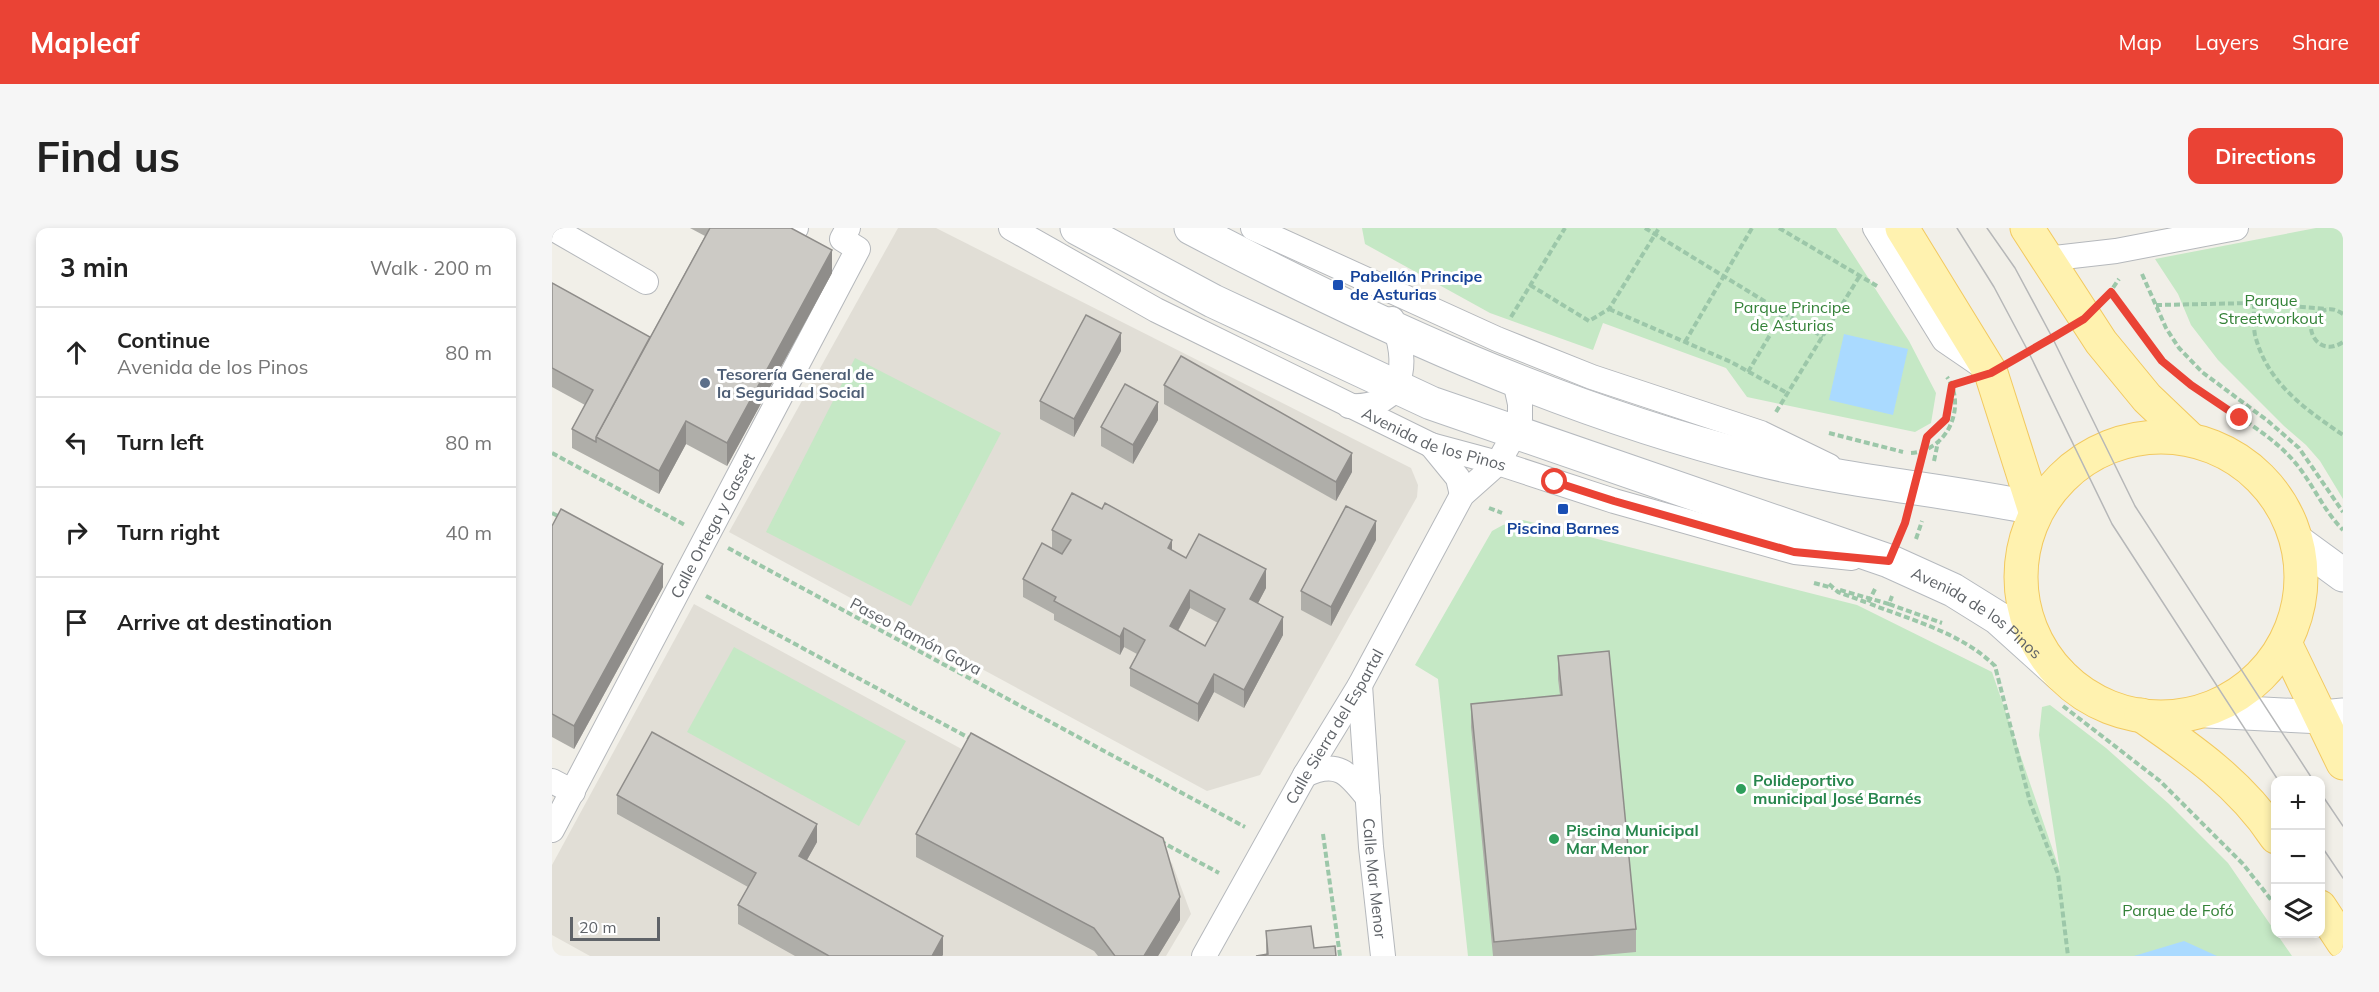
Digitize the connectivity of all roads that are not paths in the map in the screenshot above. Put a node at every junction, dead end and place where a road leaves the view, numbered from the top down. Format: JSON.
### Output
{"nodes":[{"id":1,"x":552,"y":228,"type":"edge"},
{"id":2,"x":848,"y":228,"type":"edge"},
{"id":3,"x":1011,"y":228,"type":"edge"},
{"id":4,"x":1077,"y":228,"type":"edge"},
{"id":5,"x":1191,"y":228,"type":"edge"},
{"id":6,"x":1253,"y":228,"type":"edge"},
{"id":7,"x":1875,"y":228,"type":"edge"},
{"id":8,"x":1902,"y":228,"type":"edge"},
{"id":9,"x":2027,"y":228,"type":"edge"},
{"id":10,"x":2236,"y":228,"type":"edge"},
{"id":11,"x":2046,"y":259,"type":"junction"},
{"id":12,"x":1363,"y":279,"type":"junction"},
{"id":13,"x":646,"y":282,"type":"dead end"},
{"id":14,"x":1395,"y":328,"type":"junction"},
{"id":15,"x":1991,"y":373,"type":"junction"},
{"id":16,"x":1515,"y":381,"type":"junction"},
{"id":17,"x":1395,"y":388,"type":"junction"},
{"id":18,"x":1349,"y":406,"type":"junction"},
{"id":19,"x":1515,"y":433,"type":"junction"},
{"id":20,"x":2190,"y":439,"type":"junction"},
{"id":21,"x":1431,"y":445,"type":"junction"},
{"id":22,"x":1498,"y":463,"type":"junction"},
{"id":23,"x":1853,"y":478,"type":"junction"},
{"id":24,"x":1462,"y":495,"type":"junction"},
{"id":25,"x":2034,"y":508,"type":"junction"},
{"id":26,"x":2298,"y":542,"type":"junction"},
{"id":27,"x":1889,"y":561,"type":"junction"},
{"id":28,"x":2343,"y":575,"type":"edge"},
{"id":29,"x":2285,"y":643,"type":"junction"},
{"id":30,"x":1360,"y":685,"type":"junction"},
{"id":31,"x":2059,"y":688,"type":"junction"},
{"id":32,"x":2207,"y":711,"type":"junction"},
{"id":33,"x":2141,"y":715,"type":"junction"},
{"id":34,"x":2332,"y":716,"type":"edge"},
{"id":35,"x":2343,"y":764,"type":"edge"},
{"id":36,"x":1305,"y":775,"type":"junction"},
{"id":37,"x":552,"y":781,"type":"edge"},
{"id":38,"x":573,"y":792,"type":"junction"},
{"id":39,"x":1368,"y":798,"type":"junction"},
{"id":40,"x":552,"y":830,"type":"edge"},
{"id":41,"x":2271,"y":830,"type":"edge"},
{"id":42,"x":2325,"y":915,"type":"edge"},
{"id":43,"x":2343,"y":942,"type":"edge"},
{"id":44,"x":1204,"y":956,"type":"edge"},
{"id":45,"x":1383,"y":956,"type":"edge"}],
"edges":[{"from":1,"to":13,"type":"street"},
{"from":2,"to":38,"type":"street","name":"Calle Ortega y Gasset"},
{"from":3,"to":18,"type":"street","name":"Avenida de los Pinos"},
{"from":4,"to":17,"type":"main road","name":"Avenida de los Pinos"},
{"from":5,"to":14,"type":"main road"},
{"from":6,"to":12,"type":"street"},
{"from":7,"to":15,"type":"street"},
{"from":8,"to":15,"type":"main road"},
{"from":9,"to":11,"type":"main road"},
{"from":10,"to":11,"type":"street"},
{"from":11,"to":20,"type":"main road"},
{"from":12,"to":14,"type":"street"},
{"from":12,"to":23,"type":"street"},
{"from":14,"to":16,"type":"main road"},
{"from":14,"to":17,"type":"street"},
{"from":15,"to":25,"type":"main road"},
{"from":16,"to":19,"type":"street","name":"Calle Sierra del Espartal"},
{"from":16,"to":23,"type":"main road"},
{"from":17,"to":18,"type":"street"},
{"from":17,"to":19,"type":"main road","name":"Avenida de los Pinos"},
{"from":18,"to":21,"type":"street","name":"Avenida de los Pinos"},
{"from":19,"to":22,"type":"street","name":"Calle Sierra del Espartal"},
{"from":19,"to":27,"type":"main road","name":"Avenida de los Pinos"},
{"from":20,"to":25,"type":"main road"},
{"from":20,"to":26,"type":"main road"},
{"from":21,"to":22,"type":"street","name":"Avenida de los Pinos"},
{"from":21,"to":24,"type":"street"},
{"from":22,"to":24,"type":"street","name":"Calle Sierra del Espartal"},
{"from":22,"to":27,"type":"street","name":"Avenida de los Pinos"},
{"from":23,"to":25,"type":"main road"},
{"from":24,"to":30,"type":"street","name":"Calle Sierra del Espartal"},
{"from":25,"to":31,"type":"main road"},
{"from":26,"to":28,"type":"main road"},
{"from":26,"to":29,"type":"main road"},
{"from":27,"to":31,"type":"main road","name":"Avenida de los Pinos"},
{"from":29,"to":32,"type":"main road"},
{"from":29,"to":34,"type":"main road"},
{"from":30,"to":36,"type":"street","name":"Calle Sierra del Espartal"},
{"from":30,"to":39,"type":"street","name":"Calle Mar Menor"},
{"from":31,"to":33,"type":"main road"},
{"from":32,"to":33,"type":"main road"},
{"from":32,"to":34,"type":"main road"},
{"from":33,"to":41,"type":"main road"},
{"from":34,"to":35,"type":"main road"},
{"from":36,"to":39,"type":"street","name":"Calle Mar Menor"},
{"from":36,"to":44,"type":"street","name":"Calle Sierra del Espartal"},
{"from":37,"to":38,"type":"street"},
{"from":38,"to":40,"type":"street","name":"Calle Ortega y Gasset"},
{"from":39,"to":45,"type":"street","name":"Calle Mar Menor"},
{"from":42,"to":43,"type":"main road"}]}
